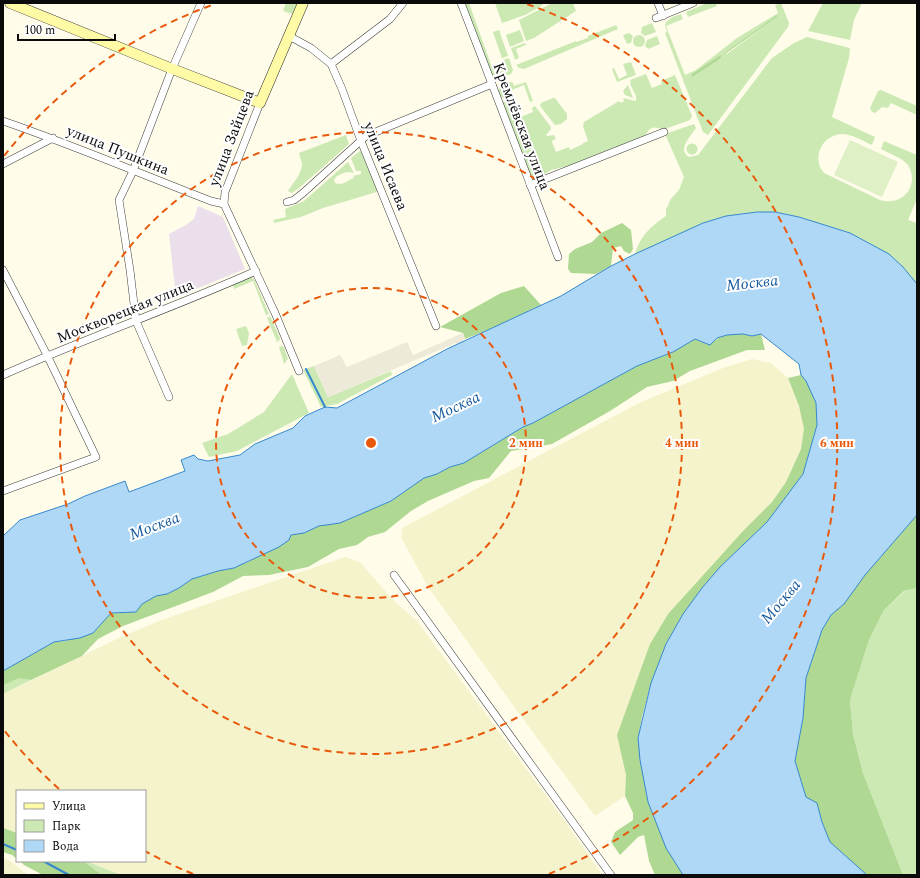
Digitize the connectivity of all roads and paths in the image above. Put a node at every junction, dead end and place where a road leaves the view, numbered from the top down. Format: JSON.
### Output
{"nodes":[{"id":1,"x":10,"y":3,"type":"edge"},
{"id":2,"x":201,"y":3,"type":"edge"},
{"id":3,"x":303,"y":3,"type":"edge"},
{"id":4,"x":403,"y":3,"type":"edge"},
{"id":5,"x":461,"y":3,"type":"edge"},
{"id":6,"x":658,"y":3,"type":"edge"},
{"id":7,"x":693,"y":3,"type":"edge"},
{"id":8,"x":289,"y":36,"type":"junction"},
{"id":9,"x":331,"y":64,"type":"junction"},
{"id":10,"x":172,"y":69,"type":"junction"},
{"id":11,"x":492,"y":84,"type":"junction"},
{"id":12,"x":260,"y":103,"type":"junction"},
{"id":13,"x":3,"y":121,"type":"edge"},
{"id":14,"x":664,"y":132,"type":"dead end"},
{"id":15,"x":52,"y":138,"type":"junction"},
{"id":16,"x":361,"y":141,"type":"junction"},
{"id":17,"x":3,"y":164,"type":"edge"},
{"id":18,"x":133,"y":171,"type":"junction"},
{"id":19,"x":530,"y":185,"type":"junction"},
{"id":20,"x":287,"y":202,"type":"dead end"},
{"id":21,"x":224,"y":204,"type":"junction"},
{"id":22,"x":558,"y":257,"type":"dead end"},
{"id":23,"x":3,"y":270,"type":"edge"},
{"id":24,"x":256,"y":271,"type":"junction"},
{"id":25,"x":136,"y":321,"type":"junction"},
{"id":26,"x":436,"y":326,"type":"dead end"},
{"id":27,"x":47,"y":355,"type":"junction"},
{"id":28,"x":299,"y":371,"type":"dead end"},
{"id":29,"x":3,"y":375,"type":"edge"},
{"id":30,"x":169,"y":397,"type":"dead end"},
{"id":31,"x":3,"y":491,"type":"edge"},
{"id":32,"x":394,"y":575,"type":"dead end"},
{"id":33,"x":611,"y":875,"type":"edge"}],
"edges":[{"from":1,"to":10,"type":"street"},
{"from":2,"to":10,"type":"street"},
{"from":3,"to":8,"type":"street","name":"улица Зайцева"},
{"from":4,"to":9,"type":"street"},
{"from":5,"to":11,"type":"street","name":"Кремлёвская улица"},
{"from":6,"to":7,"type":"street"},
{"from":8,"to":9,"type":"street","name":"улица Исаева"},
{"from":8,"to":12,"type":"street","name":"улица Зайцева"},
{"from":9,"to":16,"type":"street","name":"улица Исаева"},
{"from":10,"to":12,"type":"street"},
{"from":10,"to":18,"type":"street"},
{"from":11,"to":16,"type":"street"},
{"from":11,"to":19,"type":"street","name":"Кремлёвская улица"},
{"from":12,"to":21,"type":"street","name":"улица Зайцева"},
{"from":13,"to":15,"type":"street","name":"улица Пушкина"},
{"from":14,"to":19,"type":"street"},
{"from":15,"to":17,"type":"street"},
{"from":15,"to":18,"type":"street","name":"улица Пушкина"},
{"from":16,"to":20,"type":"street"},
{"from":16,"to":26,"type":"street","name":"улица Исаева"},
{"from":18,"to":21,"type":"street","name":"улица Пушкина"},
{"from":18,"to":25,"type":"street"},
{"from":19,"to":22,"type":"street","name":"Кремлёвская улица"},
{"from":21,"to":24,"type":"street","name":"улица Зайцева"},
{"from":23,"to":27,"type":"street"},
{"from":24,"to":25,"type":"street","name":"Москворецкая улица"},
{"from":24,"to":28,"type":"street","name":"улица Зайцева"},
{"from":25,"to":27,"type":"street","name":"Москворецкая улица"},
{"from":25,"to":30,"type":"street"},
{"from":27,"to":29,"type":"street","name":"Москворецкая улица"},
{"from":27,"to":31,"type":"street"},
{"from":32,"to":33,"type":"street"}]}
